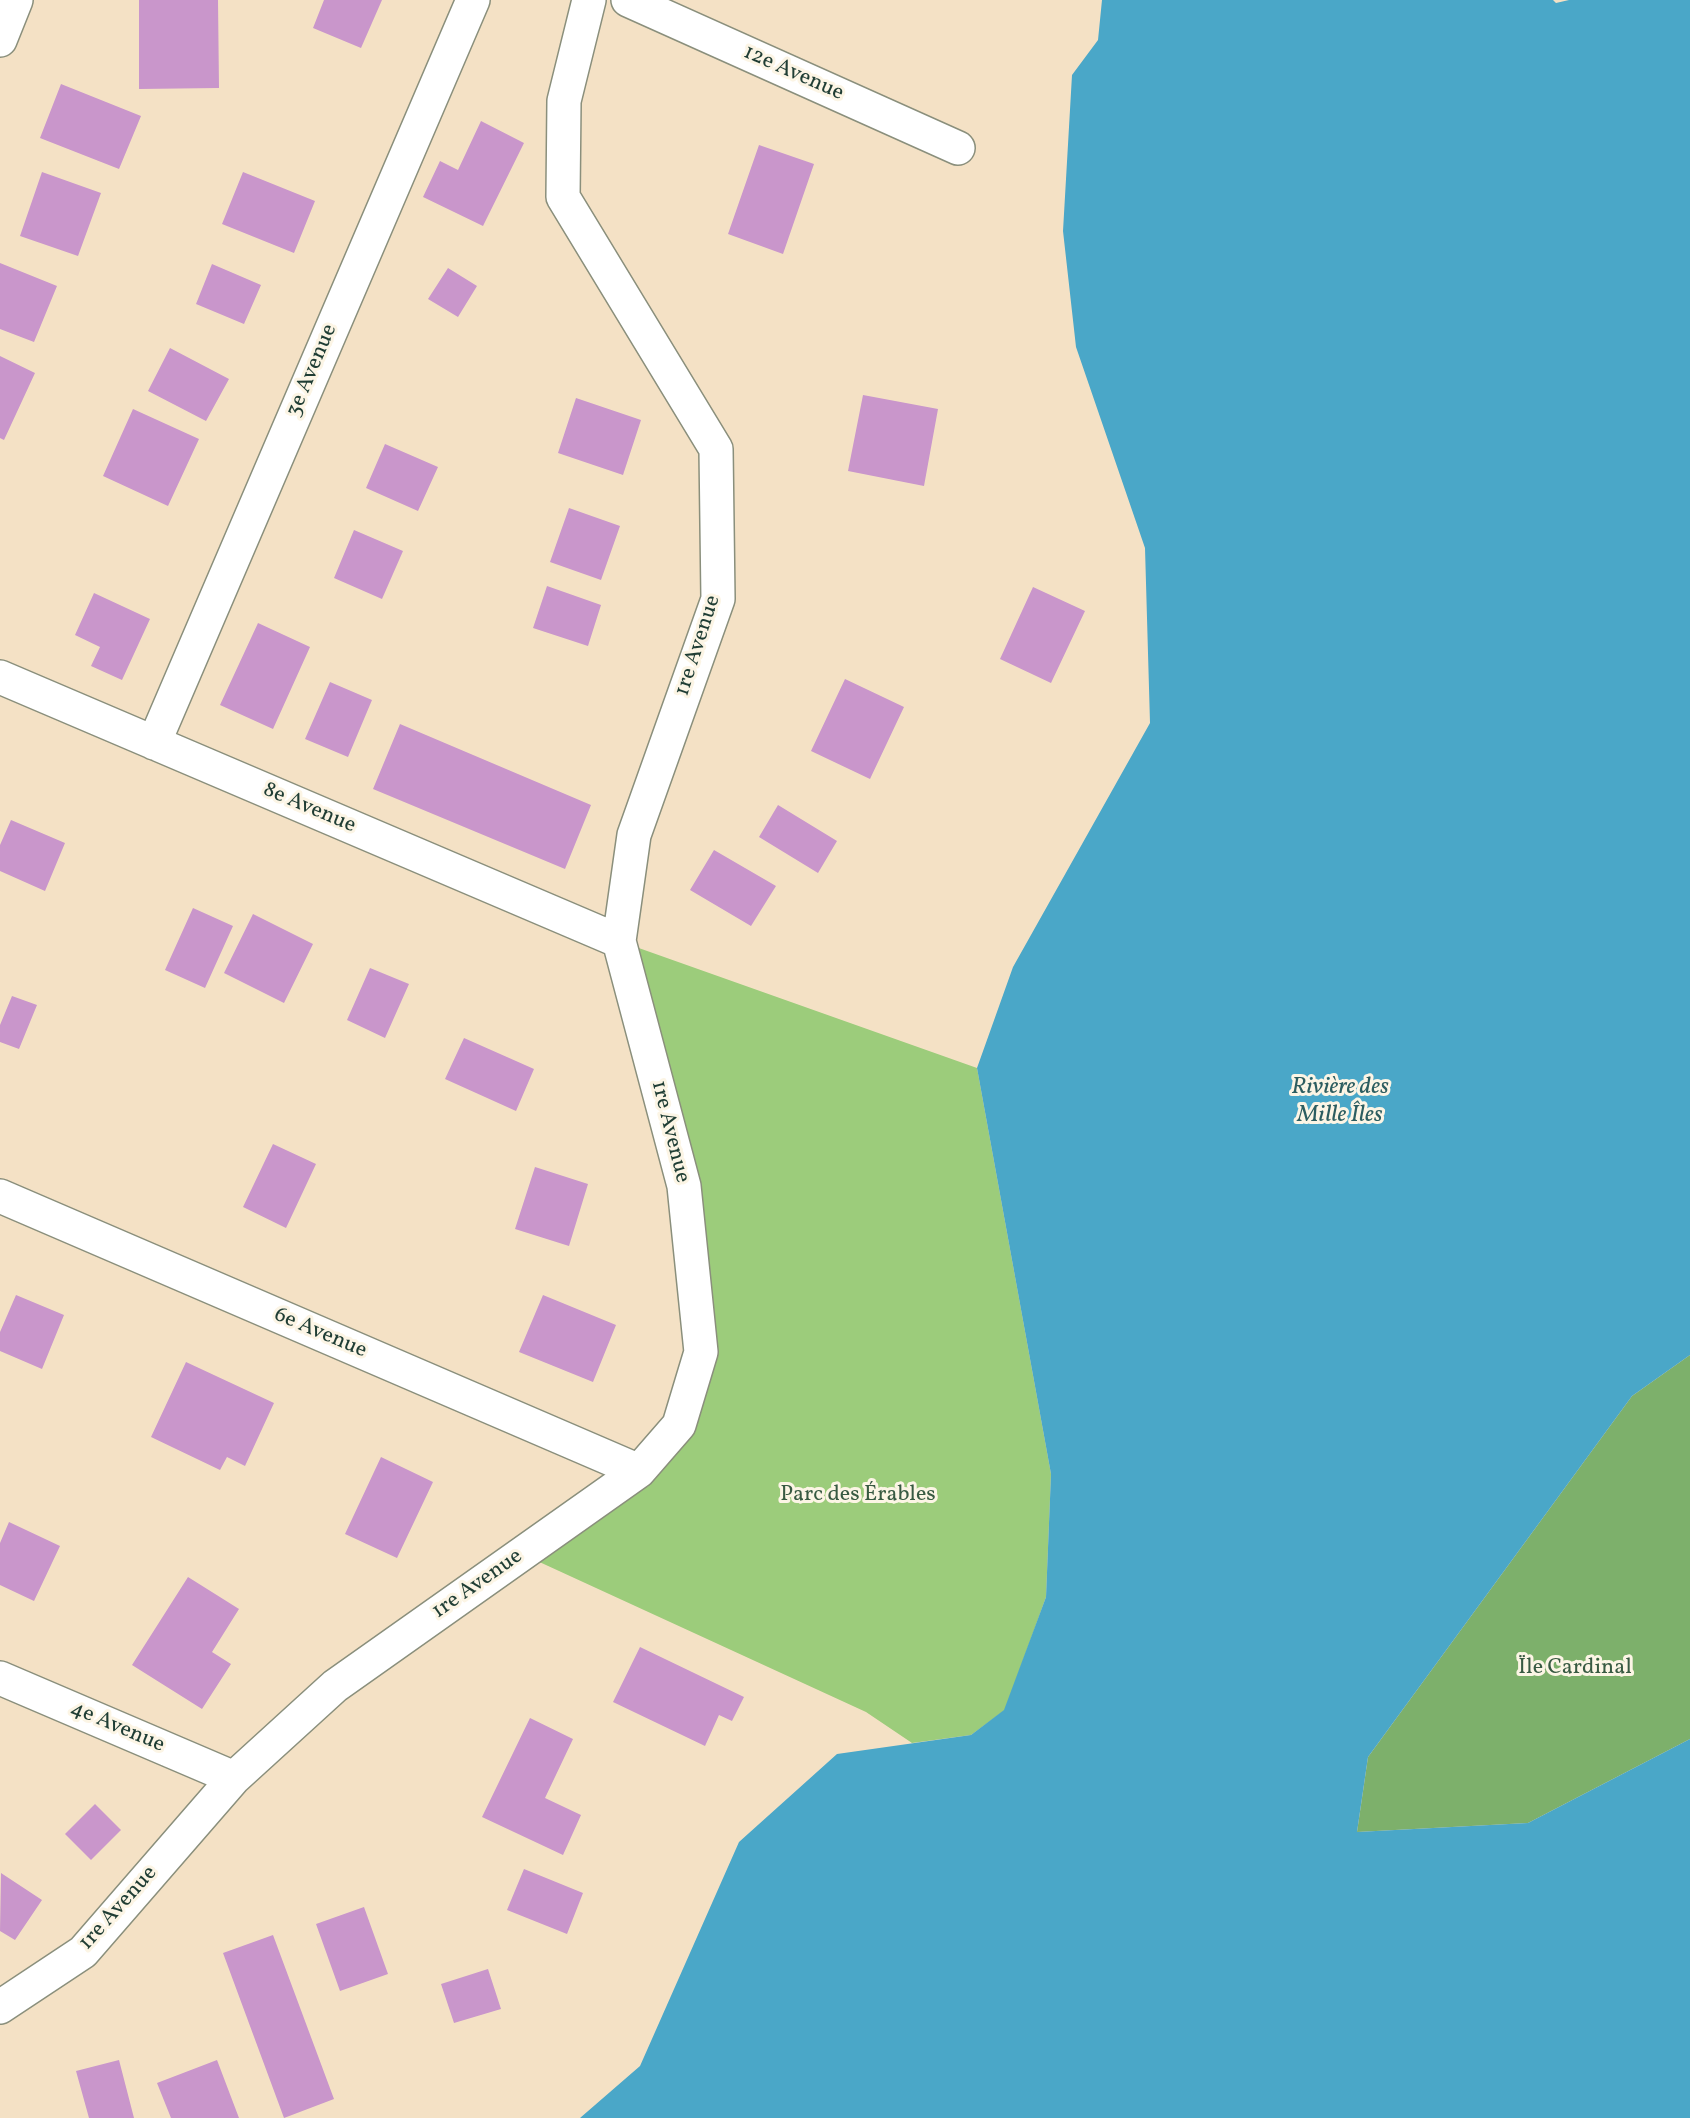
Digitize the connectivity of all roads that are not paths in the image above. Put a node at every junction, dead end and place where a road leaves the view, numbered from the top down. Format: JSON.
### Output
{"nodes":[{"id":1,"x":16,"y":0,"type":"edge"},
{"id":2,"x":473,"y":0,"type":"edge"},
{"id":3,"x":589,"y":0,"type":"edge"},
{"id":4,"x":628,"y":0,"type":"edge"},
{"id":5,"x":0,"y":40,"type":"edge"},
{"id":6,"x":958,"y":148,"type":"dead end"},
{"id":7,"x":0,"y":677,"type":"edge"},
{"id":8,"x":154,"y":743,"type":"junction"},
{"id":9,"x":619,"y":941,"type":"junction"},
{"id":10,"x":0,"y":1196,"type":"edge"},
{"id":11,"x":639,"y":1472,"type":"junction"},
{"id":12,"x":0,"y":1678,"type":"edge"},
{"id":13,"x":234,"y":1778,"type":"junction"},
{"id":14,"x":0,"y":2007,"type":"edge"}],
"edges":[{"from":1,"to":5,"type":"street"},
{"from":2,"to":8,"type":"street","name":"3e Avenue"},
{"from":3,"to":9,"type":"street","name":"1re Avenue"},
{"from":4,"to":6,"type":"street","name":"12e Avenue"},
{"from":7,"to":8,"type":"street","name":"8e Avenue"},
{"from":8,"to":9,"type":"street","name":"8e Avenue"},
{"from":9,"to":11,"type":"street","name":"1re Avenue"},
{"from":10,"to":11,"type":"street","name":"6e Avenue"},
{"from":11,"to":13,"type":"street","name":"1re Avenue"},
{"from":12,"to":13,"type":"street","name":"4e Avenue"},
{"from":13,"to":14,"type":"street","name":"1re Avenue"}]}
